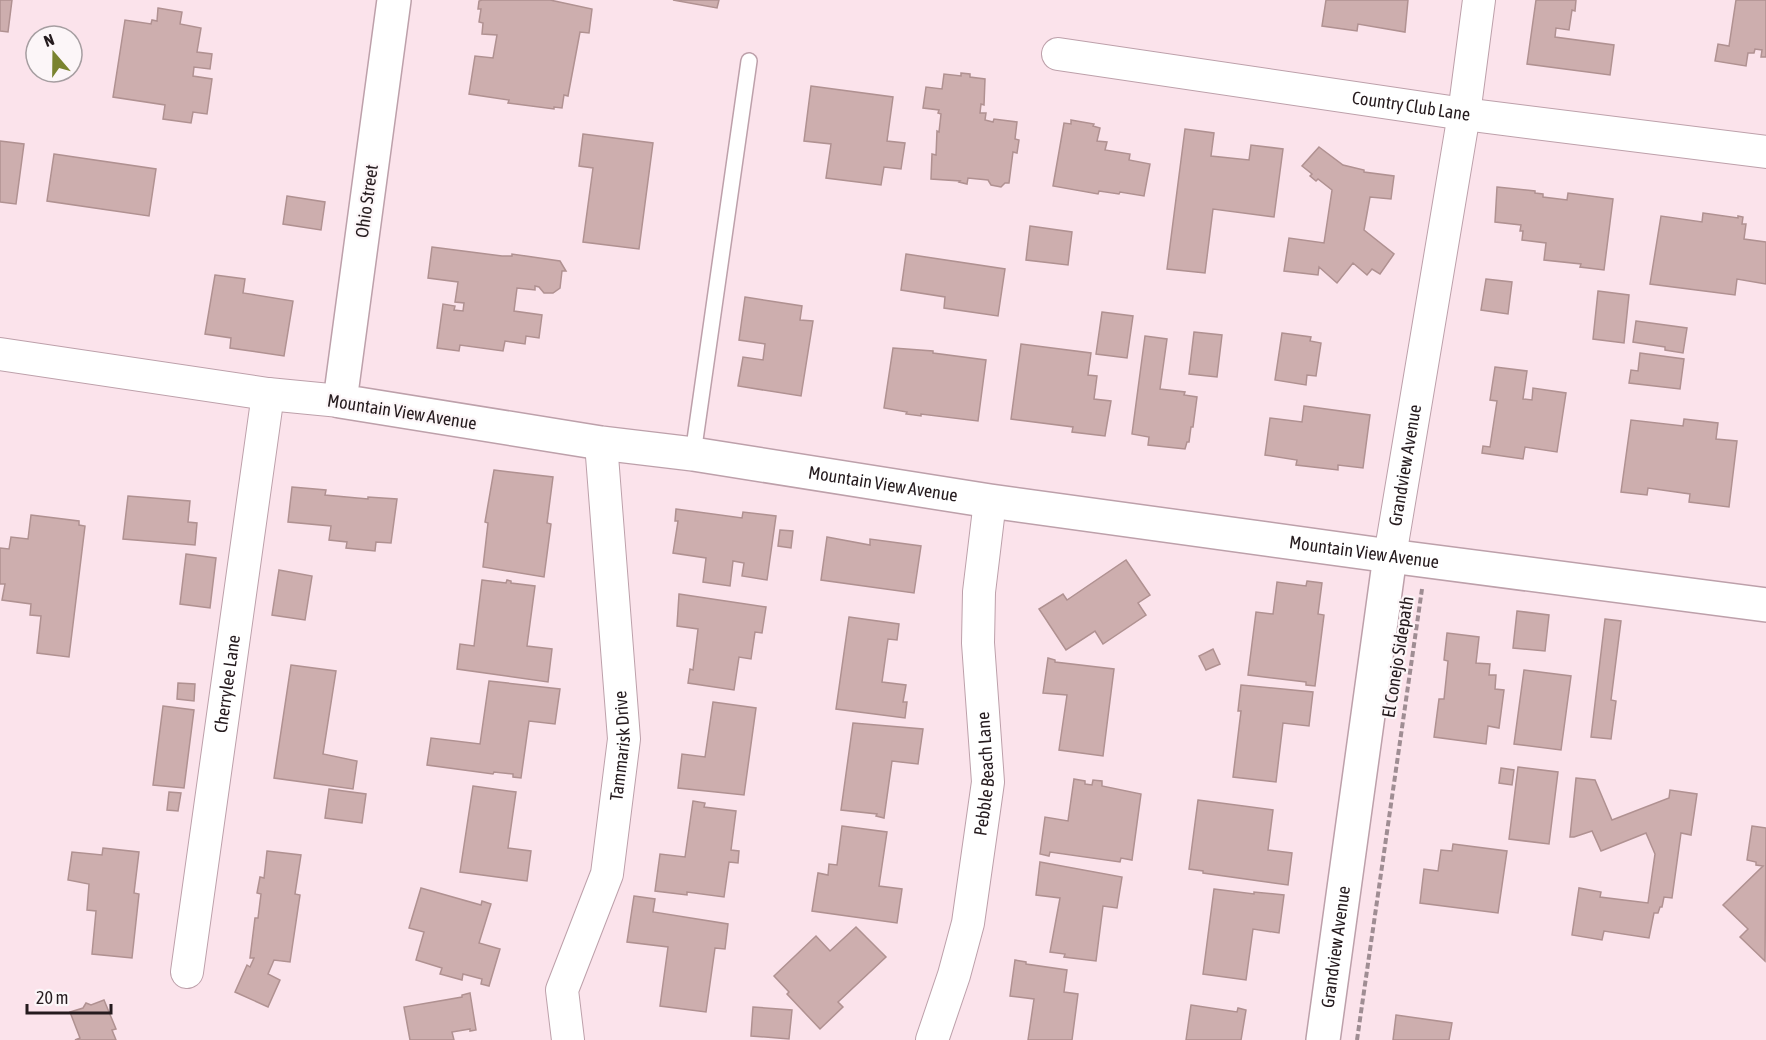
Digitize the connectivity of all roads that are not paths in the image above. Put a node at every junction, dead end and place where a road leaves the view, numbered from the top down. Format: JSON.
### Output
{"nodes":[{"id":1,"x":394,"y":0,"type":"edge"},
{"id":2,"x":1479,"y":0,"type":"edge"},
{"id":3,"x":1058,"y":54,"type":"dead end"},
{"id":4,"x":749,"y":61,"type":"dead end"},
{"id":5,"x":1464,"y":114,"type":"junction"},
{"id":6,"x":1766,"y":152,"type":"edge"},
{"id":7,"x":1,"y":358,"type":"edge"},
{"id":8,"x":268,"y":394,"type":"junction"},
{"id":9,"x":340,"y":401,"type":"junction"},
{"id":10,"x":601,"y":443,"type":"junction"},
{"id":11,"x":693,"y":454,"type":"junction"},
{"id":12,"x":990,"y":501,"type":"junction"},
{"id":13,"x":1390,"y":556,"type":"junction"},
{"id":14,"x":1766,"y":605,"type":"edge"},
{"id":15,"x":187,"y":972,"type":"dead end"},
{"id":16,"x":568,"y":1040,"type":"edge"},
{"id":17,"x":932,"y":1040,"type":"edge"},
{"id":18,"x":1323,"y":1040,"type":"edge"}],
"edges":[{"from":1,"to":9,"type":"street","name":"Ohio Street"},
{"from":2,"to":5,"type":"street","name":"Grandview Avenue"},
{"from":3,"to":5,"type":"street","name":"Country Club Lane"},
{"from":4,"to":11,"type":"lane"},
{"from":5,"to":6,"type":"street","name":"Country Club Lane"},
{"from":5,"to":13,"type":"street","name":"Grandview Avenue"},
{"from":7,"to":8,"type":"street","name":"Mountain View Avenue"},
{"from":8,"to":9,"type":"street","name":"Mountain View Avenue"},
{"from":8,"to":15,"type":"street","name":"Cherrylee Lane"},
{"from":9,"to":10,"type":"street","name":"Mountain View Avenue"},
{"from":10,"to":11,"type":"street","name":"Mountain View Avenue"},
{"from":10,"to":16,"type":"street","name":"Tammarisk Drive"},
{"from":11,"to":12,"type":"street","name":"Mountain View Avenue"},
{"from":12,"to":13,"type":"street","name":"Mountain View Avenue"},
{"from":12,"to":17,"type":"street","name":"Pebble Beach Lane"},
{"from":13,"to":14,"type":"street","name":"Mountain View Avenue"},
{"from":13,"to":18,"type":"street","name":"Grandview Avenue"}]}
